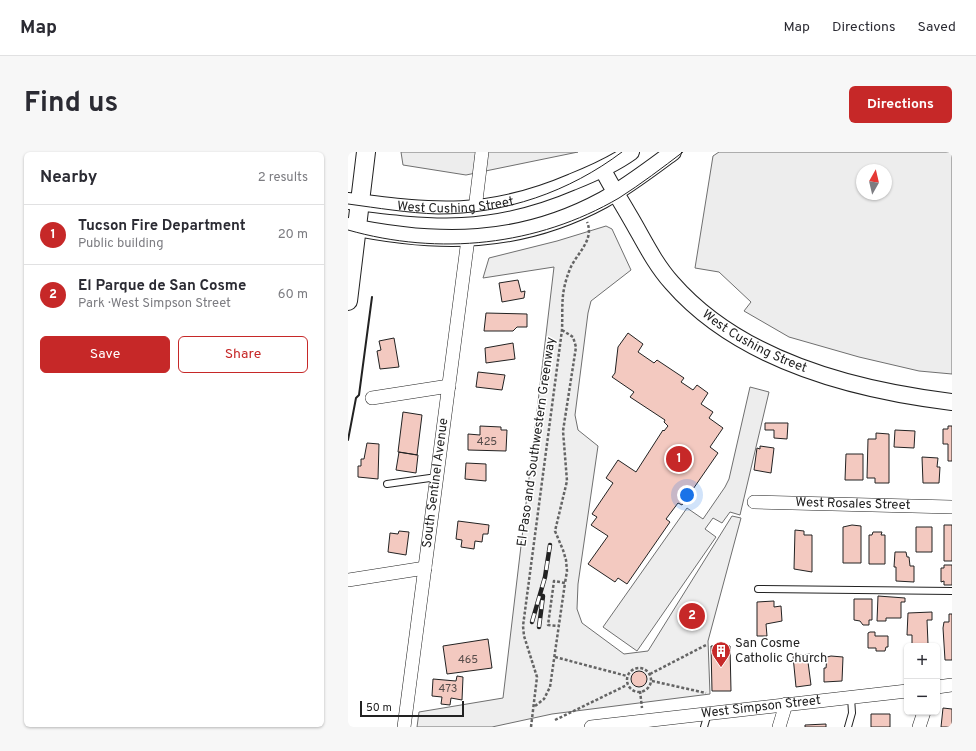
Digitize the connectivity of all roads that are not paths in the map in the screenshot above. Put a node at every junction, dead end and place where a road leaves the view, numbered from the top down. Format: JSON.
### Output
{"nodes":[{"id":1,"x":366,"y":152,"type":"edge"},
{"id":2,"x":482,"y":152,"type":"edge"},
{"id":3,"x":631,"y":152,"type":"edge"},
{"id":4,"x":673,"y":152,"type":"edge"},
{"id":5,"x":603,"y":170,"type":"junction"},
{"id":6,"x":615,"y":193,"type":"junction"},
{"id":7,"x":355,"y":201,"type":"edge"},
{"id":8,"x":475,"y":209,"type":"junction"},
{"id":9,"x":353,"y":227,"type":"edge"},
{"id":10,"x":468,"y":239,"type":"junction"},
{"id":11,"x":348,"y":301,"type":"edge"},
{"id":12,"x":449,"y":386,"type":"junction"},
{"id":13,"x":372,"y":398,"type":"dead end"},
{"id":14,"x":952,"y":402,"type":"edge"},
{"id":15,"x":437,"y":477,"type":"junction"},
{"id":16,"x":387,"y":484,"type":"dead end"},
{"id":17,"x":754,"y":502,"type":"dead end"},
{"id":18,"x":952,"y":507,"type":"edge"},
{"id":19,"x":425,"y":568,"type":"junction"},
{"id":20,"x":348,"y":580,"type":"edge"},
{"id":21,"x":758,"y":589,"type":"dead end"},
{"id":22,"x":952,"y":591,"type":"edge"},
{"id":23,"x":952,"y":685,"type":"edge"},
{"id":24,"x":940,"y":687,"type":"edge"},
{"id":25,"x":904,"y":691,"type":"edge"},
{"id":26,"x":851,"y":697,"type":"junction"},
{"id":27,"x":786,"y":704,"type":"junction"},
{"id":28,"x":708,"y":713,"type":"junction"},
{"id":29,"x":923,"y":715,"type":"edge"},
{"id":30,"x":404,"y":727,"type":"edge"},
{"id":31,"x":591,"y":727,"type":"edge"},
{"id":32,"x":704,"y":727,"type":"edge"},
{"id":33,"x":778,"y":727,"type":"edge"},
{"id":34,"x":848,"y":727,"type":"edge"},
{"id":35,"x":918,"y":727,"type":"edge"}],
"edges":[{"from":1,"to":7,"type":"main road"},
{"from":2,"to":8,"type":"street"},
{"from":3,"to":5,"type":"street"},
{"from":4,"to":6,"type":"street"},
{"from":5,"to":6,"type":"street","name":"West Cushing Street"},
{"from":5,"to":8,"type":"street","name":"West Cushing Street"},
{"from":6,"to":10,"type":"street"},
{"from":6,"to":14,"type":"street","name":"West Cushing Street"},
{"from":7,"to":8,"type":"street","name":"West Cushing Street"},
{"from":7,"to":9,"type":"main road"},
{"from":9,"to":10,"type":"street"},
{"from":9,"to":11,"type":"main road"},
{"from":10,"to":12,"type":"street","name":"South Sentinel Avenue"},
{"from":12,"to":13,"type":"street"},
{"from":12,"to":15,"type":"street","name":"South Sentinel Avenue"},
{"from":15,"to":16,"type":"lane"},
{"from":15,"to":19,"type":"street","name":"South Sentinel Avenue"},
{"from":17,"to":18,"type":"street","name":"West Rosales Street"},
{"from":19,"to":20,"type":"street"},
{"from":19,"to":30,"type":"street","name":"South Sentinel Avenue"},
{"from":21,"to":22,"type":"lane"},
{"from":23,"to":24,"type":"street"},
{"from":25,"to":26,"type":"street","name":"West Simpson Street"},
{"from":26,"to":27,"type":"street","name":"West Simpson Street"},
{"from":26,"to":34,"type":"lane"},
{"from":27,"to":28,"type":"street","name":"West Simpson Street"},
{"from":27,"to":33,"type":"street"},
{"from":28,"to":31,"type":"street","name":"West Simpson Street"},
{"from":28,"to":32,"type":"lane"},
{"from":29,"to":35,"type":"street"}]}
